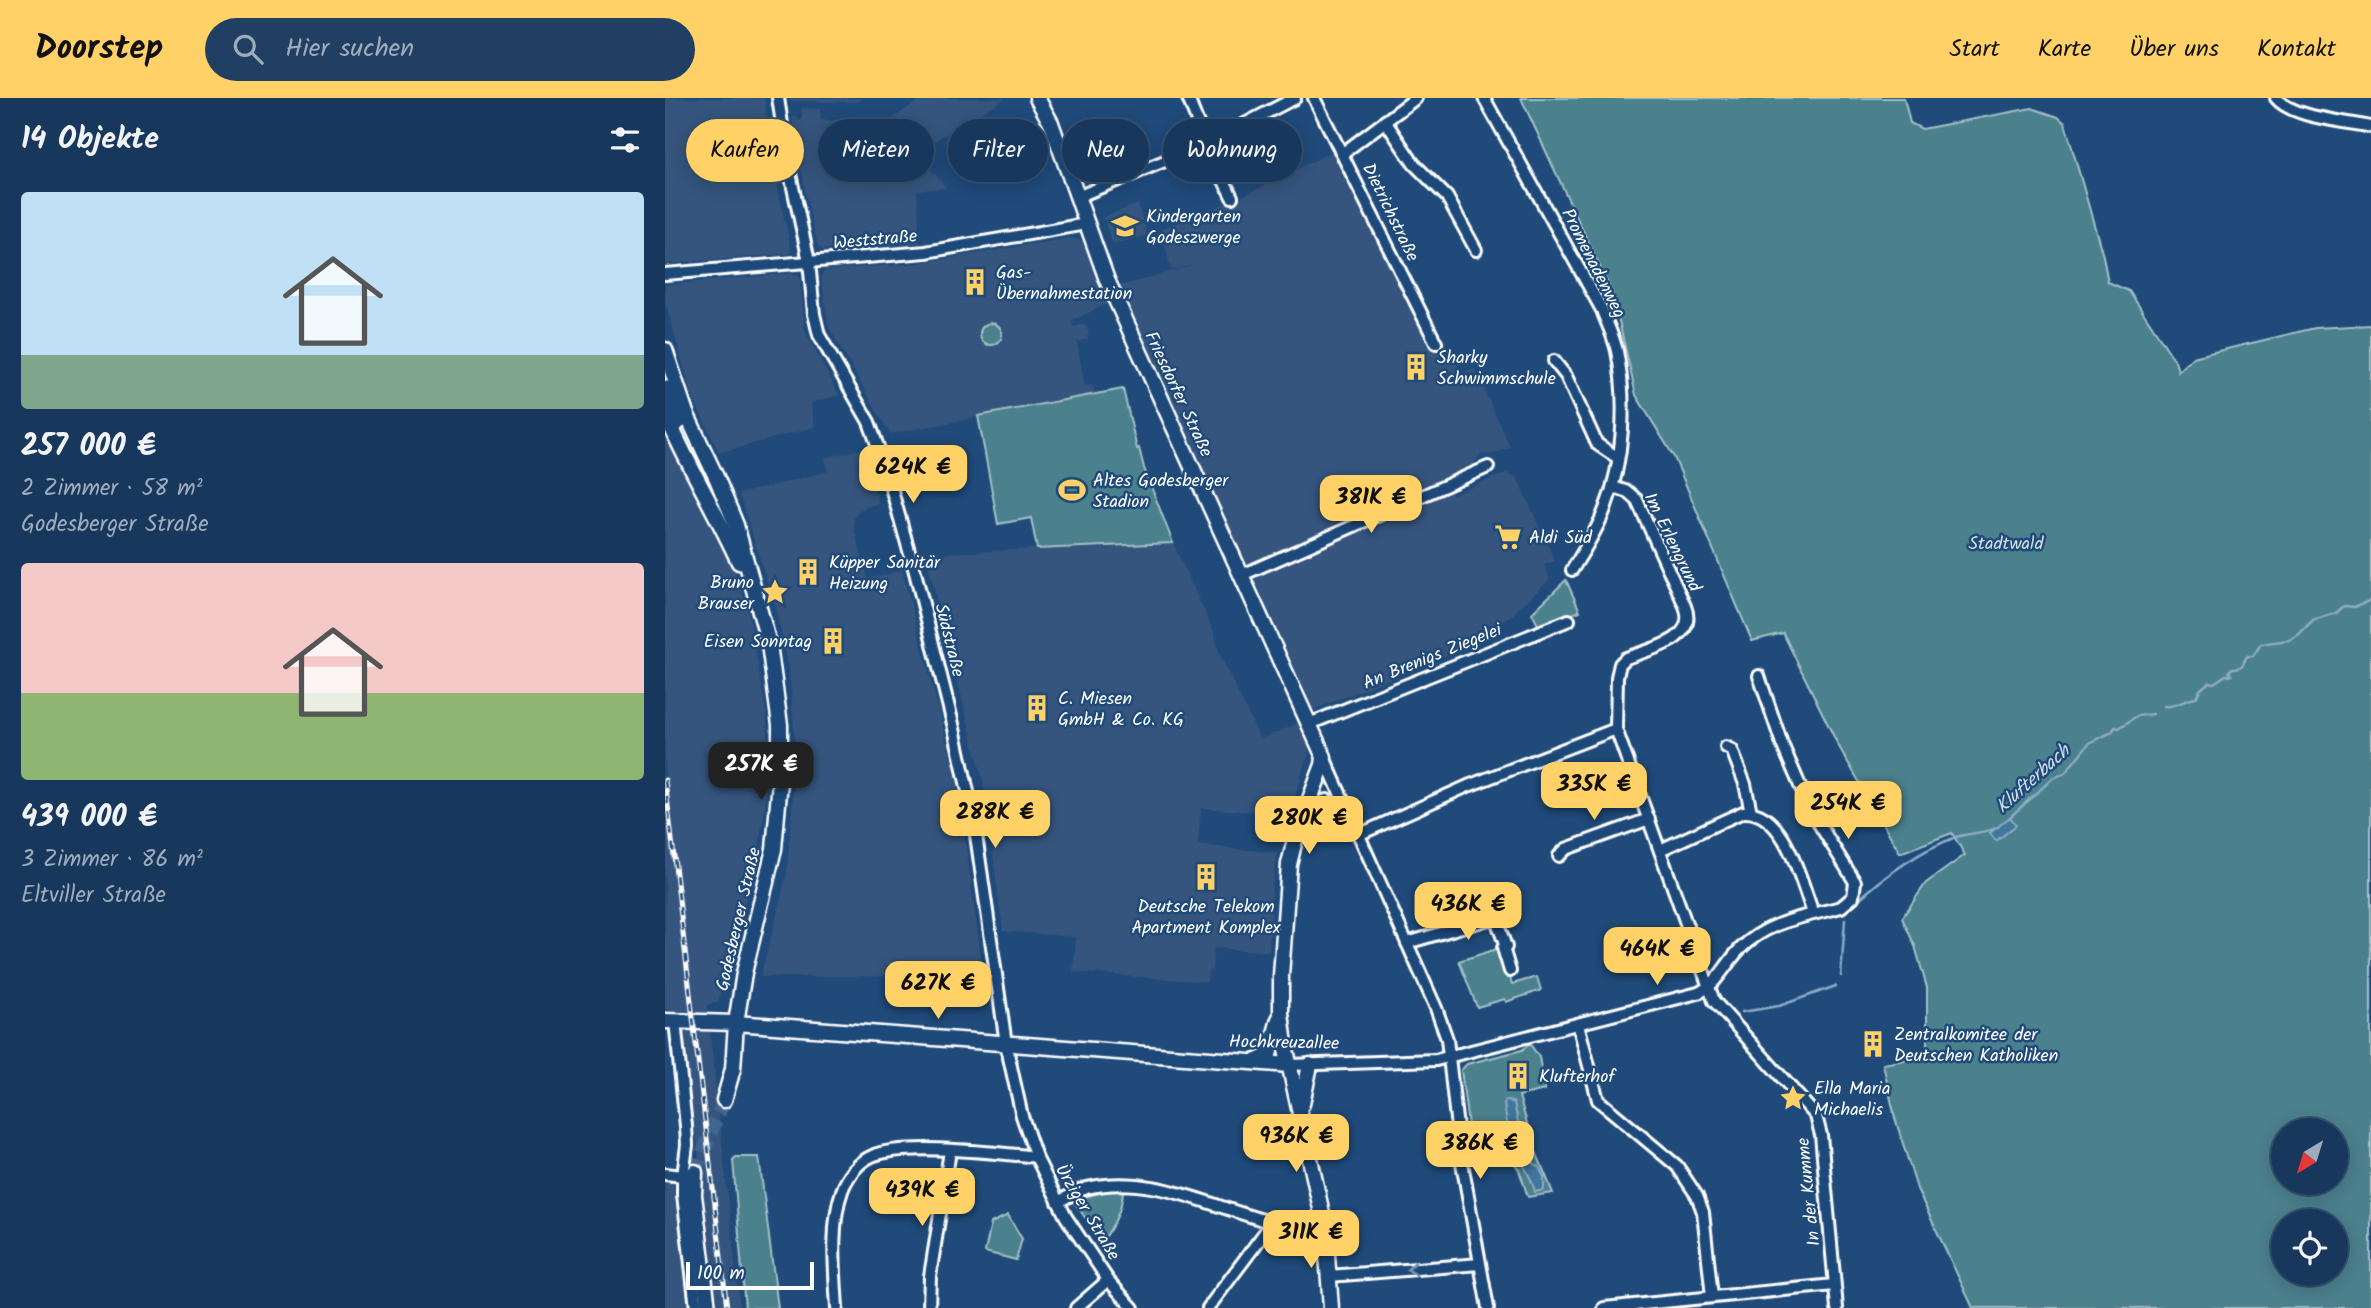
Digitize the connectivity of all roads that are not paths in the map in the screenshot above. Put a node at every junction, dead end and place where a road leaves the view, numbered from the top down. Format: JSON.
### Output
{"nodes":[{"id":1,"x":778,"y":98,"type":"edge"},
{"id":2,"x":1037,"y":98,"type":"edge"},
{"id":3,"x":1188,"y":98,"type":"edge"},
{"id":4,"x":1295,"y":98,"type":"edge"},
{"id":5,"x":1314,"y":98,"type":"edge"},
{"id":6,"x":1416,"y":98,"type":"edge"},
{"id":7,"x":1484,"y":98,"type":"edge"},
{"id":8,"x":2276,"y":98,"type":"edge"},
{"id":9,"x":1196,"y":119,"type":"edge"},
{"id":10,"x":1254,"y":119,"type":"edge"},
{"id":11,"x":1385,"y":121,"type":"junction"},
{"id":12,"x":2371,"y":127,"type":"edge"},
{"id":13,"x":1343,"y":153,"type":"junction"},
{"id":14,"x":1163,"y":162,"type":"edge"},
{"id":15,"x":1225,"y":182,"type":"edge"},
{"id":16,"x":1077,"y":197,"type":"junction"},
{"id":17,"x":1232,"y":197,"type":"dead end"},
{"id":18,"x":1086,"y":224,"type":"junction"},
{"id":19,"x":1476,"y":250,"type":"dead end"},
{"id":20,"x":809,"y":261,"type":"junction"},
{"id":21,"x":665,"y":274,"type":"edge"},
{"id":22,"x":1436,"y":343,"type":"dead end"},
{"id":23,"x":665,"y":350,"type":"edge"},
{"id":24,"x":1554,"y":361,"type":"dead end"},
{"id":25,"x":665,"y":388,"type":"edge"},
{"id":26,"x":665,"y":413,"type":"edge"},
{"id":27,"x":1618,"y":458,"type":"junction"},
{"id":28,"x":1488,"y":467,"type":"dead end"},
{"id":29,"x":1613,"y":487,"type":"junction"},
{"id":30,"x":746,"y":562,"type":"junction"},
{"id":31,"x":1572,"y":570,"type":"dead end"},
{"id":32,"x":1242,"y":575,"type":"junction"},
{"id":33,"x":763,"y":615,"type":"junction"},
{"id":34,"x":1569,"y":620,"type":"dead end"},
{"id":35,"x":1759,"y":676,"type":"dead end"},
{"id":36,"x":1309,"y":724,"type":"junction"},
{"id":37,"x":1616,"y":729,"type":"junction"},
{"id":38,"x":1726,"y":747,"type":"dead end"},
{"id":39,"x":1324,"y":757,"type":"junction"},
{"id":40,"x":1751,"y":812,"type":"junction"},
{"id":41,"x":1304,"y":814,"type":"junction"},
{"id":42,"x":1351,"y":816,"type":"junction"},
{"id":43,"x":1649,"y":819,"type":"junction"},
{"id":44,"x":1358,"y":835,"type":"junction"},
{"id":45,"x":1660,"y":849,"type":"junction"},
{"id":46,"x":1559,"y":856,"type":"dead end"},
{"id":47,"x":1813,"y":913,"type":"junction"},
{"id":48,"x":1407,"y":943,"type":"junction"},
{"id":49,"x":1510,"y":971,"type":"dead end"},
{"id":50,"x":1710,"y":986,"type":"junction"},
{"id":51,"x":1281,"y":1013,"type":"junction"},
{"id":52,"x":670,"y":1021,"type":"edge"},
{"id":53,"x":736,"y":1023,"type":"junction"},
{"id":54,"x":1578,"y":1024,"type":"junction"},
{"id":55,"x":1006,"y":1044,"type":"junction"},
{"id":56,"x":1449,"y":1056,"type":"junction"},
{"id":57,"x":1254,"y":1062,"type":"junction"},
{"id":58,"x":1290,"y":1065,"type":"junction"},
{"id":59,"x":1310,"y":1065,"type":"junction"},
{"id":60,"x":724,"y":1100,"type":"tunnel mouth"},
{"id":61,"x":1300,"y":1112,"type":"junction"},
{"id":62,"x":950,"y":1151,"type":"junction"},
{"id":63,"x":1036,"y":1157,"type":"junction"},
{"id":64,"x":665,"y":1174,"type":"edge"},
{"id":65,"x":689,"y":1174,"type":"junction"},
{"id":66,"x":1058,"y":1202,"type":"junction"},
{"id":67,"x":1272,"y":1223,"type":"junction"},
{"id":68,"x":1325,"y":1230,"type":"junction"},
{"id":69,"x":1480,"y":1264,"type":"junction"},
{"id":70,"x":1329,"y":1276,"type":"junction"},
{"id":71,"x":1108,"y":1280,"type":"junction"},
{"id":72,"x":1834,"y":1285,"type":"junction"},
{"id":73,"x":1705,"y":1301,"type":"edge"},
{"id":74,"x":695,"y":1308,"type":"edge"},
{"id":75,"x":708,"y":1308,"type":"edge"},
{"id":76,"x":837,"y":1308,"type":"edge"},
{"id":77,"x":929,"y":1308,"type":"edge"},
{"id":78,"x":1076,"y":1308,"type":"edge"},
{"id":79,"x":1133,"y":1308,"type":"edge"},
{"id":80,"x":1209,"y":1308,"type":"edge"},
{"id":81,"x":1331,"y":1308,"type":"edge"},
{"id":82,"x":1488,"y":1308,"type":"edge"},
{"id":83,"x":1604,"y":1308,"type":"edge"},
{"id":84,"x":1837,"y":1308,"type":"edge"}],
"edges":[{"from":1,"to":20,"type":"street","name":"Südstraße"},
{"from":2,"to":16,"type":"street","name":"Friesdorfer Straße"},
{"from":3,"to":9,"type":"street"},
{"from":4,"to":10,"type":"street"},
{"from":5,"to":13,"type":"street","name":"Dietrichstraße"},
{"from":6,"to":11,"type":"street"},
{"from":7,"to":27,"type":"street","name":"Promenadenweg"},
{"from":8,"to":12,"type":"street"},
{"from":11,"to":13,"type":"street"},
{"from":11,"to":19,"type":"street"},
{"from":13,"to":22,"type":"street","name":"Dietrichstraße"},
{"from":14,"to":16,"type":"street"},
{"from":15,"to":17,"type":"street"},
{"from":16,"to":18,"type":"street","name":"Friesdorfer Straße"},
{"from":18,"to":20,"type":"street","name":"Weststraße"},
{"from":18,"to":32,"type":"street","name":"Friesdorfer Straße"},
{"from":20,"to":21,"type":"street","name":"Weststraße"},
{"from":20,"to":55,"type":"street","name":"Südstraße"},
{"from":23,"to":30,"type":"street","name":"Godesberger Straße"},
{"from":24,"to":27,"type":"street"},
{"from":25,"to":30,"type":"street","name":"Godesberger Straße"},
{"from":26,"to":33,"type":"street","name":"Godesberger Straße"},
{"from":27,"to":29,"type":"street","name":"Promenadenweg"},
{"from":28,"to":32,"type":"street"},
{"from":29,"to":31,"type":"street","name":"Promenadenweg"},
{"from":29,"to":37,"type":"street","name":"Im Erlengrund"},
{"from":30,"to":33,"type":"street","name":"Godesberger Straße"},
{"from":32,"to":36,"type":"street","name":"Friesdorfer Straße"},
{"from":33,"to":53,"type":"street","name":"Godesberger Straße"},
{"from":34,"to":36,"type":"street","name":"An Brenigs Ziegelei"},
{"from":35,"to":47,"type":"street"},
{"from":36,"to":39,"type":"street","name":"Friesdorfer Straße"},
{"from":37,"to":43,"type":"street","name":"Im Erlengrund"},
{"from":37,"to":44,"type":"street"},
{"from":38,"to":40,"type":"street"},
{"from":39,"to":41,"type":"street"},
{"from":39,"to":42,"type":"street","name":"Friesdorfer Straße"},
{"from":40,"to":45,"type":"street"},
{"from":40,"to":47,"type":"street"},
{"from":41,"to":42,"type":"street"},
{"from":41,"to":51,"type":"street"},
{"from":42,"to":44,"type":"street","name":"Friesdorfer Straße"},
{"from":43,"to":45,"type":"street","name":"Im Erlengrund"},
{"from":43,"to":46,"type":"street"},
{"from":44,"to":48,"type":"street","name":"Friesdorfer Straße"},
{"from":45,"to":50,"type":"street","name":"Im Erlengrund"},
{"from":47,"to":50,"type":"street"},
{"from":48,"to":49,"type":"street"},
{"from":48,"to":56,"type":"street","name":"Friesdorfer Straße"},
{"from":50,"to":54,"type":"street","name":"Hochkreuzallee"},
{"from":50,"to":72,"type":"street","name":"In der Kumme"},
{"from":51,"to":57,"type":"street"},
{"from":51,"to":58,"type":"street"},
{"from":52,"to":53,"type":"street","name":"Hochkreuzallee"},
{"from":52,"to":65,"type":"street"},
{"from":53,"to":55,"type":"street","name":"Hochkreuzallee"},
{"from":53,"to":60,"type":"street","name":"Godesberger Straße"},
{"from":54,"to":56,"type":"street","name":"Hochkreuzallee"},
{"from":54,"to":73,"type":"street"},
{"from":55,"to":57,"type":"street","name":"Hochkreuzallee"},
{"from":55,"to":63,"type":"street","name":"Ürziger Straße"},
{"from":56,"to":59,"type":"street","name":"Hochkreuzallee"},
{"from":56,"to":69,"type":"street","name":"Friesdorfer Straße"},
{"from":57,"to":58,"type":"street","name":"Hochkreuzallee"},
{"from":58,"to":59,"type":"street","name":"Hochkreuzallee"},
{"from":58,"to":61,"type":"street"},
{"from":59,"to":61,"type":"street"},
{"from":61,"to":68,"type":"street"},
{"from":62,"to":63,"type":"street"},
{"from":62,"to":76,"type":"street"},
{"from":62,"to":77,"type":"street"},
{"from":63,"to":66,"type":"street","name":"Ürziger Straße"},
{"from":64,"to":65,"type":"street"},
{"from":65,"to":74,"type":"street"},
{"from":65,"to":75,"type":"street"},
{"from":66,"to":67,"type":"street"},
{"from":66,"to":71,"type":"street","name":"Ürziger Straße"},
{"from":67,"to":68,"type":"street"},
{"from":67,"to":80,"type":"street"},
{"from":68,"to":70,"type":"street"},
{"from":69,"to":70,"type":"street","one_way":true},
{"from":69,"to":82,"type":"street","name":"Friesdorfer Straße"},
{"from":70,"to":81,"type":"street"},
{"from":71,"to":78,"type":"street"},
{"from":71,"to":79,"type":"street","name":"Ürziger Straße"},
{"from":72,"to":73,"type":"street"},
{"from":72,"to":84,"type":"street","name":"In der Kumme"},
{"from":73,"to":83,"type":"street"}]}
